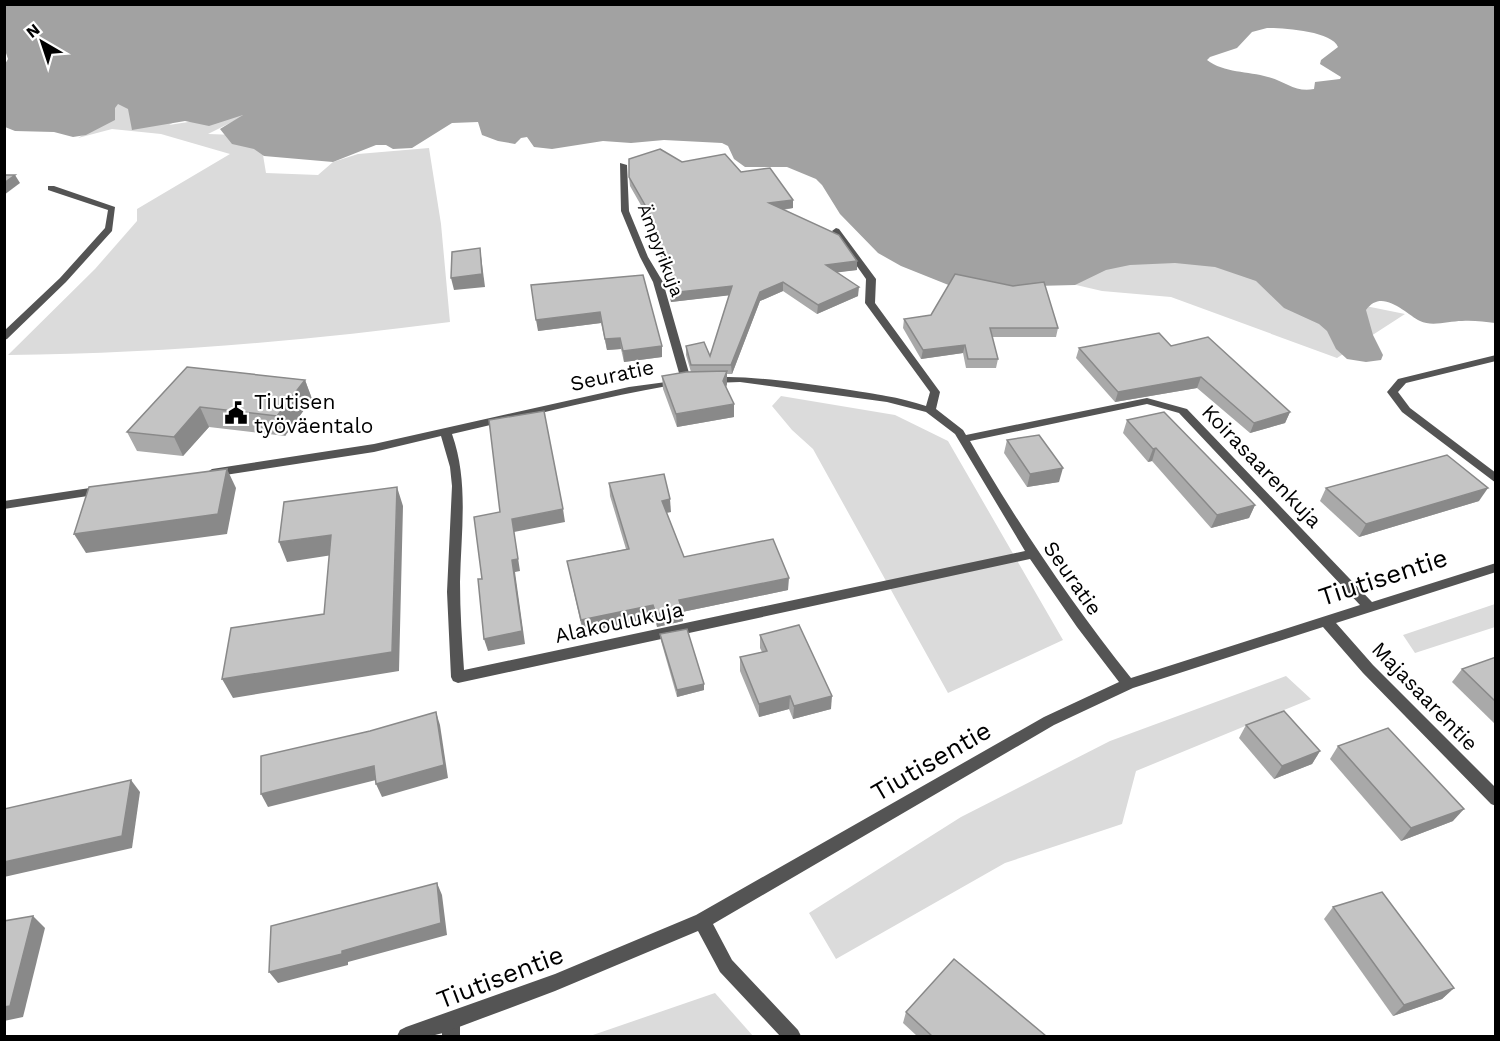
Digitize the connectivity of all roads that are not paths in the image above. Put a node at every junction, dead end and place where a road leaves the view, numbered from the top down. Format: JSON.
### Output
{"nodes":[{"id":1,"x":623,"y":165,"type":"dead end"},
{"id":2,"x":51,"y":188,"type":"dead end"},
{"id":3,"x":836,"y":231,"type":"edge"},
{"id":4,"x":4,"y":337,"type":"edge"},
{"id":5,"x":1496,"y":358,"type":"edge"},
{"id":6,"x":686,"y":380,"type":"junction"},
{"id":7,"x":930,"y":410,"type":"junction"},
{"id":8,"x":445,"y":431,"type":"junction"},
{"id":9,"x":963,"y":439,"type":"junction"},
{"id":10,"x":199,"y":475,"type":"edge"},
{"id":11,"x":1496,"y":479,"type":"edge"},
{"id":12,"x":118,"y":487,"type":"edge"},
{"id":13,"x":4,"y":505,"type":"edge"},
{"id":14,"x":1031,"y":554,"type":"junction"},
{"id":15,"x":1496,"y":567,"type":"edge"},
{"id":16,"x":1369,"y":607,"type":"junction"},
{"id":17,"x":1326,"y":621,"type":"junction"},
{"id":18,"x":1128,"y":684,"type":"junction"},
{"id":19,"x":1496,"y":799,"type":"edge"},
{"id":20,"x":702,"y":921,"type":"junction"},
{"id":21,"x":451,"y":1029,"type":"edge"},
{"id":22,"x":405,"y":1036,"type":"edge"},
{"id":23,"x":792,"y":1036,"type":"edge"}],
"edges":[{"from":1,"to":6,"type":"street","name":"Ämpyrikuja"},
{"from":2,"to":4,"type":"street"},
{"from":3,"to":7,"type":"street"},
{"from":5,"to":11,"type":"street"},
{"from":6,"to":7,"type":"street","name":"Seuratie"},
{"from":6,"to":8,"type":"street","name":"Seuratie"},
{"from":7,"to":9,"type":"street","name":"Seuratie"},
{"from":8,"to":10,"type":"street","name":"Seuratie"},
{"from":8,"to":14,"type":"street","name":"Alakoulukuja"},
{"from":9,"to":14,"type":"street","name":"Seuratie"},
{"from":9,"to":16,"type":"street","name":"Koirasaarenkuja"},
{"from":12,"to":13,"type":"street"},
{"from":14,"to":18,"type":"street","name":"Seuratie"},
{"from":15,"to":16,"type":"street","name":"Tiutisentie"},
{"from":16,"to":17,"type":"street","name":"Tiutisentie"},
{"from":17,"to":18,"type":"street","name":"Tiutisentie"},
{"from":17,"to":19,"type":"street","name":"Majasaarentie"},
{"from":18,"to":20,"type":"street","name":"Tiutisentie"},
{"from":20,"to":21,"type":"street","name":"Tiutisentie"},
{"from":20,"to":23,"type":"street"},
{"from":21,"to":22,"type":"street","name":"Tiutisentie"}]}
